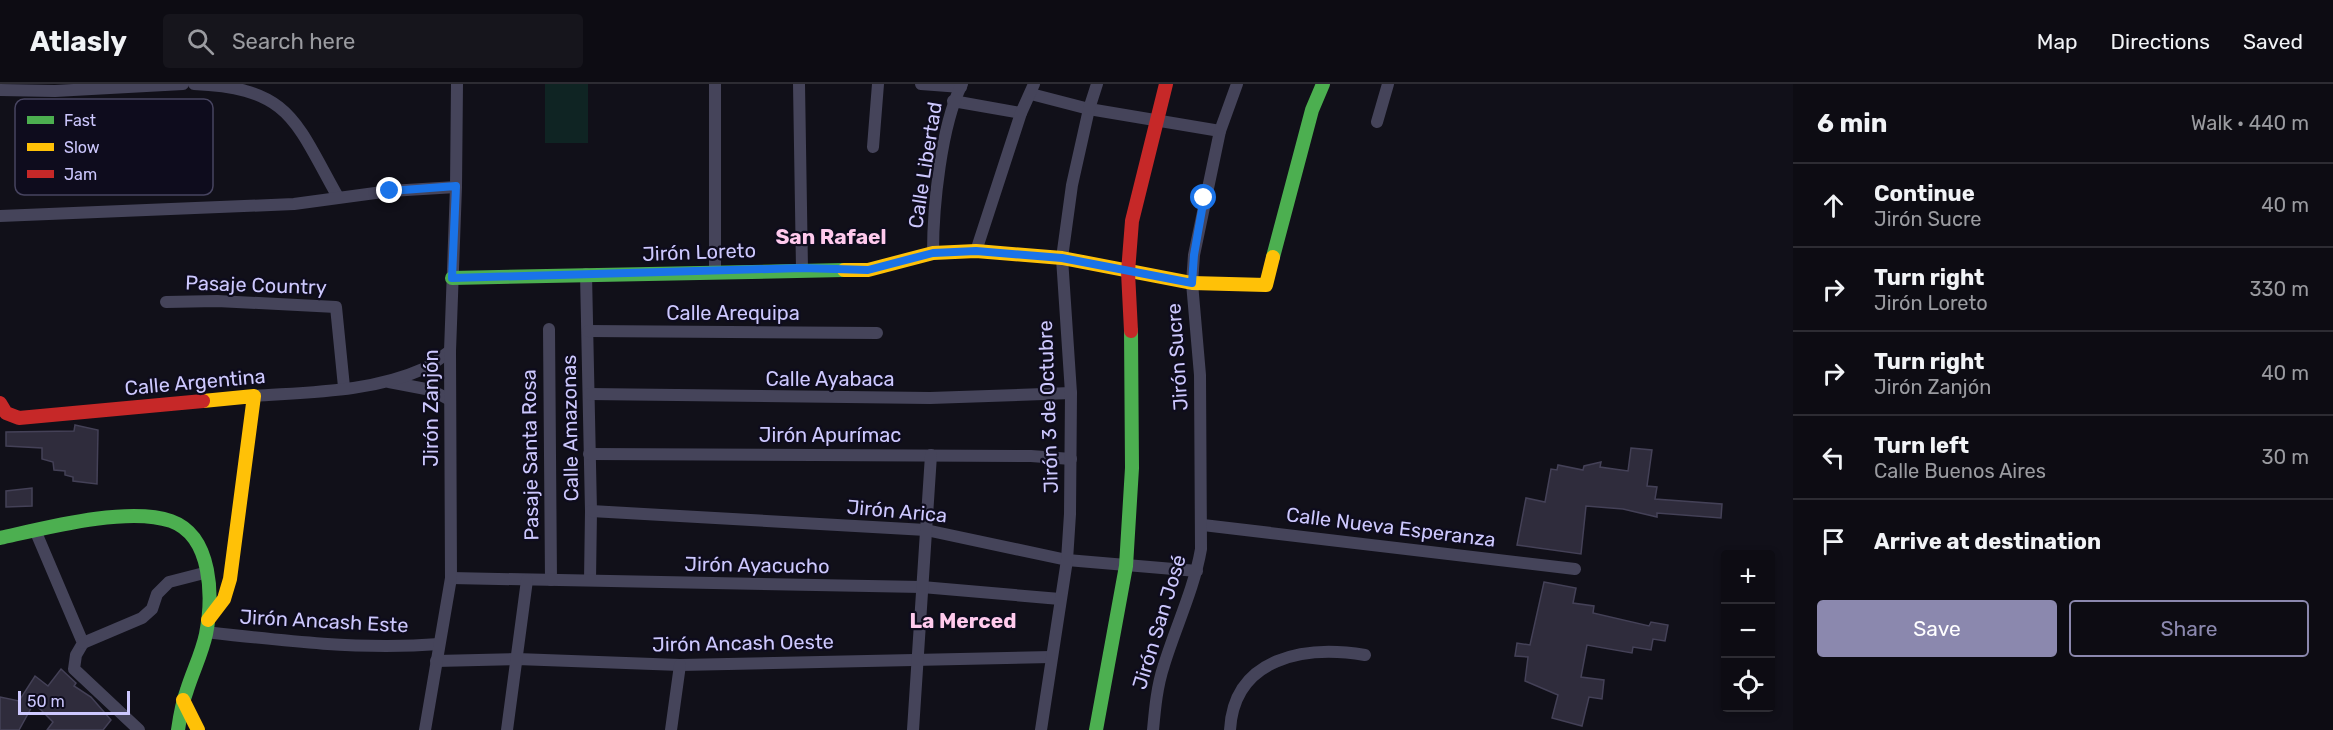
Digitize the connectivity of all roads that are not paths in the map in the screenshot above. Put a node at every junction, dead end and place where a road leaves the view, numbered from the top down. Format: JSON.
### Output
{"nodes":[{"id":1,"x":183,"y":84,"type":"edge"},
{"id":2,"x":194,"y":84,"type":"edge"},
{"id":3,"x":457,"y":84,"type":"edge"},
{"id":4,"x":716,"y":84,"type":"edge"},
{"id":5,"x":799,"y":84,"type":"edge"},
{"id":6,"x":878,"y":84,"type":"edge"},
{"id":7,"x":921,"y":84,"type":"edge"},
{"id":8,"x":1097,"y":84,"type":"edge"},
{"id":9,"x":1166,"y":84,"type":"edge"},
{"id":10,"x":1237,"y":84,"type":"edge"},
{"id":11,"x":1323,"y":84,"type":"edge"},
{"id":12,"x":1388,"y":84,"type":"edge"},
{"id":13,"x":961,"y":85,"type":"edge"},
{"id":14,"x":55,"y":88,"type":"edge"},
{"id":15,"x":1032,"y":89,"type":"edge"},
{"id":16,"x":0,"y":90,"type":"edge"},
{"id":17,"x":953,"y":101,"type":"junction"},
{"id":18,"x":1089,"y":110,"type":"junction"},
{"id":19,"x":1021,"y":113,"type":"junction"},
{"id":20,"x":1156,"y":120,"type":"junction"},
{"id":21,"x":1377,"y":122,"type":"dead end"},
{"id":22,"x":1220,"y":131,"type":"junction"},
{"id":23,"x":873,"y":147,"type":"dead end"},
{"id":24,"x":456,"y":186,"type":"junction"},
{"id":25,"x":338,"y":197,"type":"junction"},
{"id":26,"x":0,"y":216,"type":"edge"},
{"id":27,"x":976,"y":251,"type":"junction"},
{"id":28,"x":933,"y":253,"type":"junction"},
{"id":29,"x":1062,"y":258,"type":"junction"},
{"id":30,"x":802,"y":268,"type":"junction"},
{"id":31,"x":716,"y":271,"type":"junction"},
{"id":32,"x":1128,"y":272,"type":"junction"},
{"id":33,"x":586,"y":274,"type":"junction"},
{"id":34,"x":452,"y":278,"type":"junction"},
{"id":35,"x":1192,"y":283,"type":"junction"},
{"id":36,"x":166,"y":302,"type":"dead end"},
{"id":37,"x":549,"y":329,"type":"dead end"},
{"id":38,"x":588,"y":331,"type":"junction"},
{"id":39,"x":877,"y":333,"type":"dead end"},
{"id":40,"x":450,"y":351,"type":"junction"},
{"id":41,"x":388,"y":381,"type":"junction"},
{"id":42,"x":344,"y":387,"type":"junction"},
{"id":43,"x":1071,"y":393,"type":"junction"},
{"id":44,"x":589,"y":394,"type":"junction"},
{"id":45,"x":254,"y":396,"type":"junction"},
{"id":46,"x":450,"y":400,"type":"junction"},
{"id":47,"x":3,"y":408,"type":"edge"},
{"id":48,"x":589,"y":454,"type":"junction"},
{"id":49,"x":931,"y":454,"type":"junction"},
{"id":50,"x":1071,"y":459,"type":"junction"},
{"id":51,"x":591,"y":510,"type":"junction"},
{"id":52,"x":1203,"y":525,"type":"junction"},
{"id":53,"x":35,"y":530,"type":"junction"},
{"id":54,"x":926,"y":530,"type":"junction"},
{"id":55,"x":0,"y":538,"type":"edge"},
{"id":56,"x":1067,"y":560,"type":"junction"},
{"id":57,"x":1126,"y":566,"type":"junction"},
{"id":58,"x":1575,"y":569,"type":"dead end"},
{"id":59,"x":208,"y":572,"type":"junction"},
{"id":60,"x":1197,"y":572,"type":"junction"},
{"id":61,"x":451,"y":578,"type":"junction"},
{"id":62,"x":527,"y":580,"type":"junction"},
{"id":63,"x":551,"y":580,"type":"junction"},
{"id":64,"x":590,"y":580,"type":"junction"},
{"id":65,"x":922,"y":587,"type":"junction"},
{"id":66,"x":1060,"y":599,"type":"junction"},
{"id":67,"x":207,"y":626,"type":"junction"},
{"id":68,"x":82,"y":643,"type":"junction"},
{"id":69,"x":439,"y":644,"type":"junction"},
{"id":70,"x":1365,"y":655,"type":"dead end"},
{"id":71,"x":1051,"y":657,"type":"junction"},
{"id":72,"x":517,"y":659,"type":"junction"},
{"id":73,"x":916,"y":660,"type":"junction"},
{"id":74,"x":436,"y":661,"type":"junction"},
{"id":75,"x":680,"y":665,"type":"junction"},
{"id":76,"x":183,"y":699,"type":"junction"},
{"id":77,"x":139,"y":730,"type":"edge"},
{"id":78,"x":178,"y":730,"type":"edge"},
{"id":79,"x":198,"y":730,"type":"edge"},
{"id":80,"x":425,"y":730,"type":"edge"},
{"id":81,"x":507,"y":730,"type":"edge"},
{"id":82,"x":671,"y":730,"type":"edge"},
{"id":83,"x":913,"y":730,"type":"edge"},
{"id":84,"x":1041,"y":730,"type":"edge"},
{"id":85,"x":1096,"y":730,"type":"edge"},
{"id":86,"x":1153,"y":730,"type":"edge"},
{"id":87,"x":1230,"y":730,"type":"edge"}],
"edges":[{"from":1,"to":14,"type":"street"},
{"from":2,"to":25,"type":"street"},
{"from":3,"to":24,"type":"street","name":"Jirón Zanjón"},
{"from":4,"to":31,"type":"street"},
{"from":5,"to":30,"type":"street"},
{"from":6,"to":23,"type":"street"},
{"from":7,"to":13,"type":"street"},
{"from":8,"to":18,"type":"street","name":"Jirón 3 de Octubre"},
{"from":9,"to":20,"type":"street"},
{"from":10,"to":22,"type":"street","name":"Jirón Sucre"},
{"from":11,"to":35,"type":"street","name":"Jirón Loreto"},
{"from":12,"to":21,"type":"street"},
{"from":13,"to":17,"type":"street","name":"Calle Libertad"},
{"from":14,"to":16,"type":"street"},
{"from":15,"to":18,"type":"street"},
{"from":15,"to":19,"type":"street"},
{"from":17,"to":19,"type":"street"},
{"from":17,"to":28,"type":"street","name":"Calle Libertad"},
{"from":18,"to":20,"type":"street"},
{"from":18,"to":29,"type":"street","name":"Jirón 3 de Octubre"},
{"from":19,"to":27,"type":"street"},
{"from":20,"to":22,"type":"street"},
{"from":20,"to":32,"type":"street"},
{"from":22,"to":35,"type":"street","name":"Jirón Sucre"},
{"from":24,"to":25,"type":"street"},
{"from":24,"to":34,"type":"street","name":"Jirón Zanjón"},
{"from":25,"to":26,"type":"street"},
{"from":27,"to":28,"type":"street","name":"Jirón Loreto"},
{"from":27,"to":29,"type":"street","name":"Jirón Loreto"},
{"from":28,"to":30,"type":"street","name":"Jirón Loreto"},
{"from":29,"to":32,"type":"street","name":"Jirón Loreto"},
{"from":29,"to":43,"type":"street","name":"Jirón 3 de Octubre"},
{"from":30,"to":31,"type":"street","name":"Jirón Loreto"},
{"from":31,"to":33,"type":"street","name":"Jirón Loreto"},
{"from":32,"to":35,"type":"street","name":"Jirón Loreto"},
{"from":32,"to":57,"type":"street"},
{"from":33,"to":34,"type":"street","name":"Jirón Loreto"},
{"from":33,"to":38,"type":"street","name":"Calle Amazonas"},
{"from":34,"to":40,"type":"street","name":"Jirón Zanjón"},
{"from":35,"to":52,"type":"street","name":"Jirón Sucre"},
{"from":36,"to":42,"type":"street","name":"Pasaje Country"},
{"from":37,"to":63,"type":"street","name":"Pasaje Santa Rosa"},
{"from":38,"to":39,"type":"street","name":"Calle Arequipa"},
{"from":38,"to":44,"type":"street","name":"Calle Amazonas"},
{"from":40,"to":41,"type":"street","name":"Calle Argentina"},
{"from":40,"to":46,"type":"street","name":"Jirón Zanjón"},
{"from":41,"to":42,"type":"street","name":"Calle Argentina"},
{"from":41,"to":46,"type":"street","name":"Calle Argentina"},
{"from":42,"to":45,"type":"street","name":"Calle Argentina"},
{"from":43,"to":44,"type":"street","name":"Calle Ayabaca"},
{"from":43,"to":50,"type":"street","name":"Jirón 3 de Octubre"},
{"from":44,"to":48,"type":"street","name":"Calle Amazonas"},
{"from":45,"to":47,"type":"street","name":"Calle Argentina"},
{"from":45,"to":67,"type":"street"},
{"from":46,"to":61,"type":"street","name":"Jirón Zanjón"},
{"from":48,"to":49,"type":"street","name":"Jirón Apurímac"},
{"from":48,"to":51,"type":"street","name":"Calle Amazonas"},
{"from":49,"to":50,"type":"street","name":"Jirón Apurímac"},
{"from":49,"to":54,"type":"street"},
{"from":50,"to":56,"type":"street","name":"Jirón 3 de Octubre"},
{"from":51,"to":54,"type":"street","name":"Jirón Arica"},
{"from":51,"to":64,"type":"street","name":"Calle Amazonas"},
{"from":52,"to":58,"type":"street","name":"Calle Nueva Esperanza"},
{"from":52,"to":60,"type":"street","name":"Jirón San José"},
{"from":53,"to":55,"type":"street"},
{"from":53,"to":59,"type":"street"},
{"from":53,"to":68,"type":"street"},
{"from":54,"to":56,"type":"street","name":"Jirón Arica"},
{"from":54,"to":65,"type":"street"},
{"from":56,"to":57,"type":"street","name":"Jirón Arica"},
{"from":56,"to":66,"type":"street","name":"Jirón 3 de Octubre"},
{"from":57,"to":60,"type":"street","name":"Jirón Arica"},
{"from":57,"to":85,"type":"street"},
{"from":59,"to":67,"type":"street"},
{"from":59,"to":68,"type":"street"},
{"from":60,"to":86,"type":"street","name":"Jirón San José"},
{"from":61,"to":62,"type":"street","name":"Jirón Ayacucho"},
{"from":61,"to":69,"type":"street","name":"Jirón Zanjón"},
{"from":62,"to":63,"type":"street","name":"Jirón Ayacucho"},
{"from":62,"to":72,"type":"street"},
{"from":63,"to":64,"type":"street","name":"Jirón Ayacucho"},
{"from":64,"to":65,"type":"street","name":"Jirón Ayacucho"},
{"from":65,"to":66,"type":"street","name":"Jirón Ayacucho"},
{"from":65,"to":73,"type":"street"},
{"from":66,"to":71,"type":"street","name":"Jirón 3 de Octubre"},
{"from":67,"to":69,"type":"street","name":"Jirón Ancash Este"},
{"from":67,"to":76,"type":"street"},
{"from":68,"to":77,"type":"street"},
{"from":69,"to":74,"type":"street","name":"Jirón Zanjón"},
{"from":70,"to":87,"type":"street"},
{"from":71,"to":73,"type":"street","name":"Jirón Ancash Oeste"},
{"from":71,"to":84,"type":"street","name":"Jirón 3 de Octubre"},
{"from":72,"to":74,"type":"street","name":"Jirón Ancash Oeste"},
{"from":72,"to":75,"type":"street","name":"Jirón Ancash Oeste"},
{"from":72,"to":81,"type":"street"},
{"from":73,"to":75,"type":"street","name":"Jirón Ancash Oeste"},
{"from":73,"to":83,"type":"street"},
{"from":74,"to":80,"type":"street","name":"Jirón Zanjón"},
{"from":75,"to":82,"type":"street"},
{"from":76,"to":78,"type":"street"},
{"from":76,"to":79,"type":"street"}]}
